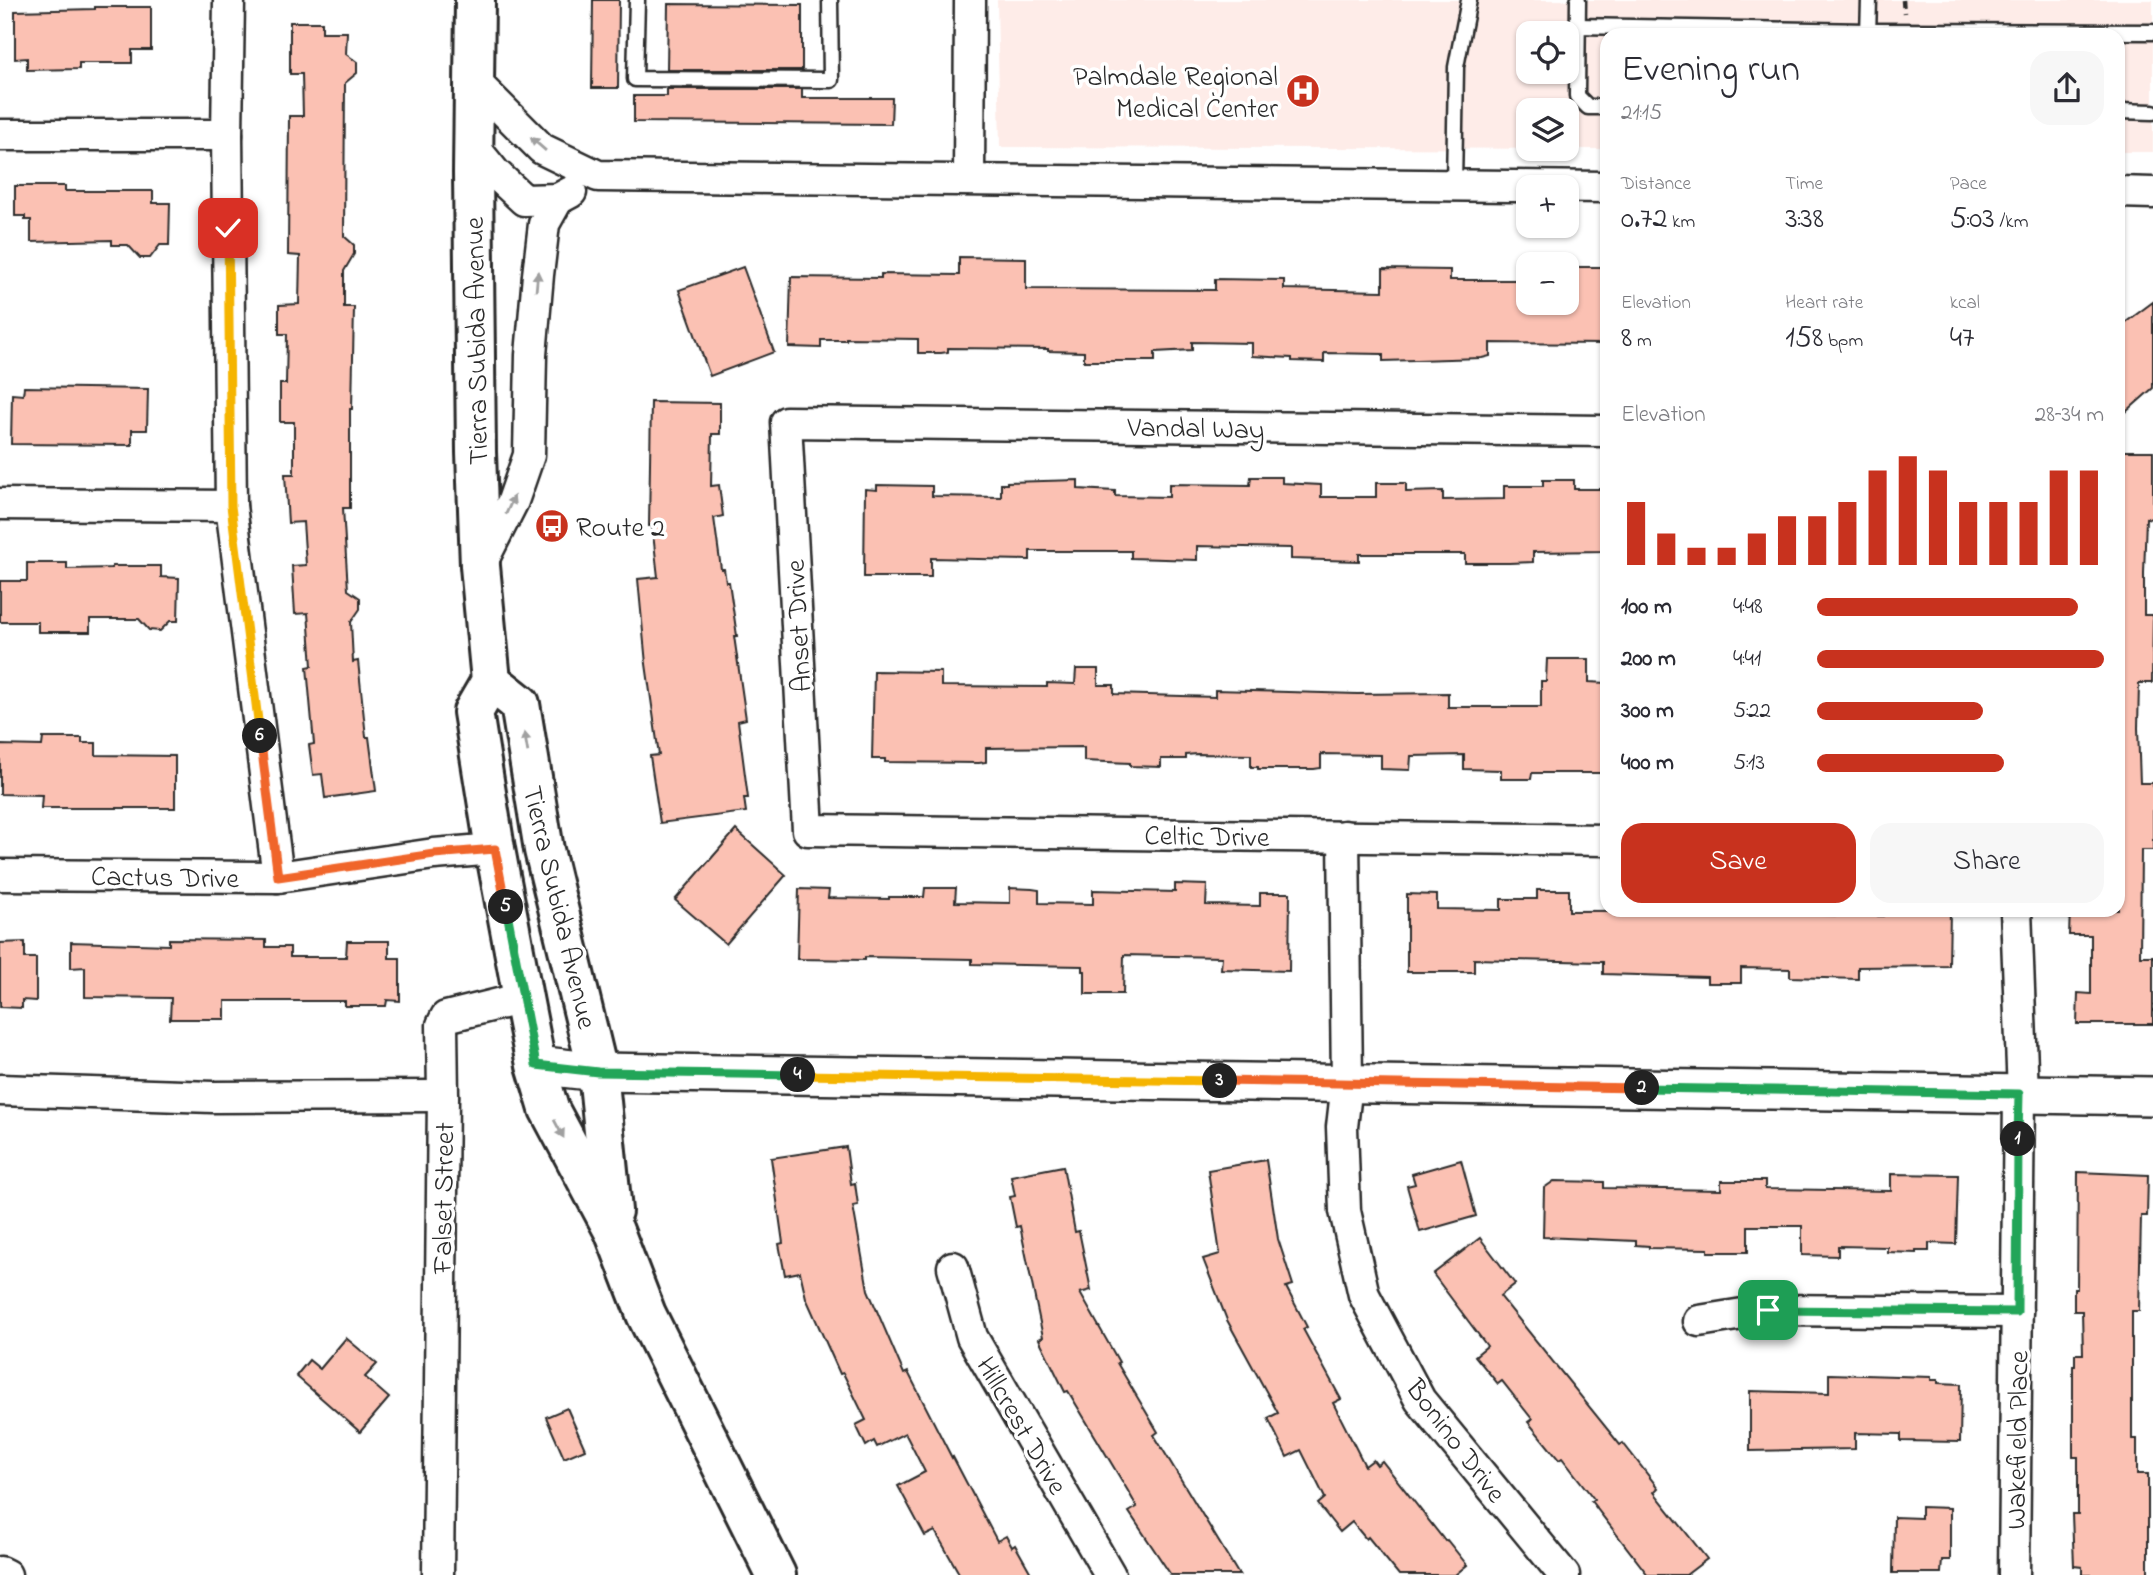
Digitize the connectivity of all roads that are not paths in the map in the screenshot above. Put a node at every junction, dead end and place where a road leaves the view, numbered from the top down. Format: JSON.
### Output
{"nodes":[{"id":1,"x":229,"y":0,"type":"edge"},
{"id":2,"x":475,"y":0,"type":"edge"},
{"id":3,"x":637,"y":0,"type":"edge"},
{"id":4,"x":831,"y":0,"type":"edge"},
{"id":5,"x":970,"y":0,"type":"edge"},
{"id":6,"x":1469,"y":0,"type":"edge"},
{"id":7,"x":1578,"y":0,"type":"edge"},
{"id":8,"x":1869,"y":0,"type":"edge"},
{"id":9,"x":1576,"y":21,"type":"edge"},
{"id":10,"x":1579,"y":26,"type":"edge"},
{"id":11,"x":1659,"y":28,"type":"edge"},
{"id":12,"x":1868,"y":28,"type":"edge"},
{"id":13,"x":2125,"y":32,"type":"edge"},
{"id":14,"x":2153,"y":32,"type":"edge"},
{"id":15,"x":474,"y":81,"type":"junction"},
{"id":16,"x":1577,"y":84,"type":"edge"},
{"id":17,"x":1600,"y":107,"type":"edge"},
{"id":18,"x":2125,"y":111,"type":"edge"},
{"id":19,"x":2153,"y":112,"type":"edge"},
{"id":20,"x":0,"y":135,"type":"edge"},
{"id":21,"x":227,"y":135,"type":"junction"},
{"id":22,"x":473,"y":146,"type":"junction"},
{"id":23,"x":598,"y":176,"type":"junction"},
{"id":24,"x":969,"y":179,"type":"junction"},
{"id":25,"x":1454,"y":186,"type":"junction"},
{"id":26,"x":1600,"y":187,"type":"edge"},
{"id":27,"x":2125,"y":192,"type":"edge"},
{"id":28,"x":2153,"y":193,"type":"edge"},
{"id":29,"x":558,"y":199,"type":"junction"},
{"id":30,"x":786,"y":422,"type":"joint"},
{"id":31,"x":1600,"y":431,"type":"edge"},
{"id":32,"x":0,"y":504,"type":"edge"},
{"id":33,"x":231,"y":506,"type":"junction"},
{"id":34,"x":480,"y":566,"type":"junction"},
{"id":35,"x":491,"y":681,"type":"junction"},
{"id":36,"x":808,"y":830,"type":"joint"},
{"id":37,"x":1344,"y":836,"type":"junction"},
{"id":38,"x":1600,"y":840,"type":"edge"},
{"id":39,"x":495,"y":849,"type":"junction"},
{"id":40,"x":0,"y":875,"type":"edge"},
{"id":41,"x":278,"y":877,"type":"junction"},
{"id":42,"x":2016,"y":917,"type":"edge"},
{"id":43,"x":523,"y":998,"type":"junction"},
{"id":44,"x":536,"y":1065,"type":"junction"},
{"id":45,"x":598,"y":1072,"type":"junction"},
{"id":46,"x":1347,"y":1083,"type":"junction"},
{"id":47,"x":0,"y":1090,"type":"edge"},
{"id":48,"x":2021,"y":1094,"type":"junction"},
{"id":49,"x":443,"y":1096,"type":"junction"},
{"id":50,"x":2153,"y":1096,"type":"edge"},
{"id":51,"x":614,"y":1231,"type":"junction"},
{"id":52,"x":953,"y":1267,"type":"dead end"},
{"id":53,"x":2017,"y":1312,"type":"junction"},
{"id":54,"x":1699,"y":1321,"type":"dead end"},
{"id":55,"x":0,"y":1572,"type":"edge"},
{"id":56,"x":6,"y":1575,"type":"edge"},
{"id":57,"x":438,"y":1575,"type":"edge"},
{"id":58,"x":776,"y":1575,"type":"edge"},
{"id":59,"x":1110,"y":1575,"type":"edge"},
{"id":60,"x":1564,"y":1575,"type":"edge"},
{"id":61,"x":2014,"y":1575,"type":"edge"}],
"edges":[{"from":1,"to":21,"type":"street"},
{"from":2,"to":15,"type":"main road","name":"Tierra Subida Avenue"},
{"from":3,"to":4,"type":"lane"},
{"from":5,"to":24,"type":"street"},
{"from":6,"to":25,"type":"lane"},
{"from":7,"to":9,"type":"lane"},
{"from":8,"to":12,"type":"lane"},
{"from":10,"to":11,"type":"lane"},
{"from":13,"to":14,"type":"lane"},
{"from":15,"to":22,"type":"main road","name":"Tierra Subida Avenue"},
{"from":23,"to":15,"type":"street","one_way":true},
{"from":16,"to":17,"type":"lane"},
{"from":18,"to":19,"type":"lane"},
{"from":20,"to":21,"type":"street"},
{"from":21,"to":33,"type":"street"},
{"from":22,"to":29,"type":"street"},
{"from":22,"to":34,"type":"main road","name":"Tierra Subida Avenue"},
{"from":23,"to":24,"type":"street"},
{"from":23,"to":29,"type":"street"},
{"from":24,"to":25,"type":"street"},
{"from":25,"to":26,"type":"street"},
{"from":27,"to":28,"type":"street"},
{"from":34,"to":29,"type":"street","one_way":true},
{"from":30,"to":31,"type":"street","name":"Vandal Way"},
{"from":30,"to":36,"type":"street","name":"Anset Drive"},
{"from":32,"to":33,"type":"street"},
{"from":33,"to":41,"type":"street"},
{"from":34,"to":35,"type":"main road","name":"Tierra Subida Avenue"},
{"from":35,"to":39,"type":"main road","name":"Tierra Subida Avenue"},
{"from":45,"to":35,"type":"main road","name":"Tierra Subida Avenue","one_way":true},
{"from":36,"to":37,"type":"street","name":"Celtic Drive"},
{"from":37,"to":38,"type":"street","name":"Celtic Drive"},
{"from":37,"to":46,"type":"street","name":"Bonino Drive"},
{"from":39,"to":41,"type":"street","name":"Cactus Drive"},
{"from":39,"to":43,"type":"main road","name":"Tierra Subida Avenue"},
{"from":40,"to":41,"type":"street","name":"Cactus Drive"},
{"from":42,"to":48,"type":"street","name":"Wakefield Place"},
{"from":43,"to":44,"type":"main road","name":"Tierra Subida Avenue"},
{"from":43,"to":49,"type":"street"},
{"from":44,"to":45,"type":"street"},
{"from":44,"to":51,"type":"main road","name":"Tierra Subida Avenue","one_way":true},
{"from":45,"to":46,"type":"street"},
{"from":45,"to":51,"type":"main road","name":"Tierra Subida Avenue"},
{"from":46,"to":48,"type":"street"},
{"from":46,"to":60,"type":"street","name":"Bonino Drive"},
{"from":47,"to":49,"type":"street","name":"Falset Street"},
{"from":48,"to":50,"type":"street"},
{"from":48,"to":53,"type":"street","name":"Wakefield Place"},
{"from":49,"to":57,"type":"street","name":"Falset Street"},
{"from":51,"to":58,"type":"main road","name":"Tierra Subida Avenue"},
{"from":52,"to":59,"type":"street","name":"Hillcrest Drive"},
{"from":53,"to":54,"type":"street"},
{"from":53,"to":61,"type":"street","name":"Wakefield Place"},
{"from":55,"to":56,"type":"street"}]}
